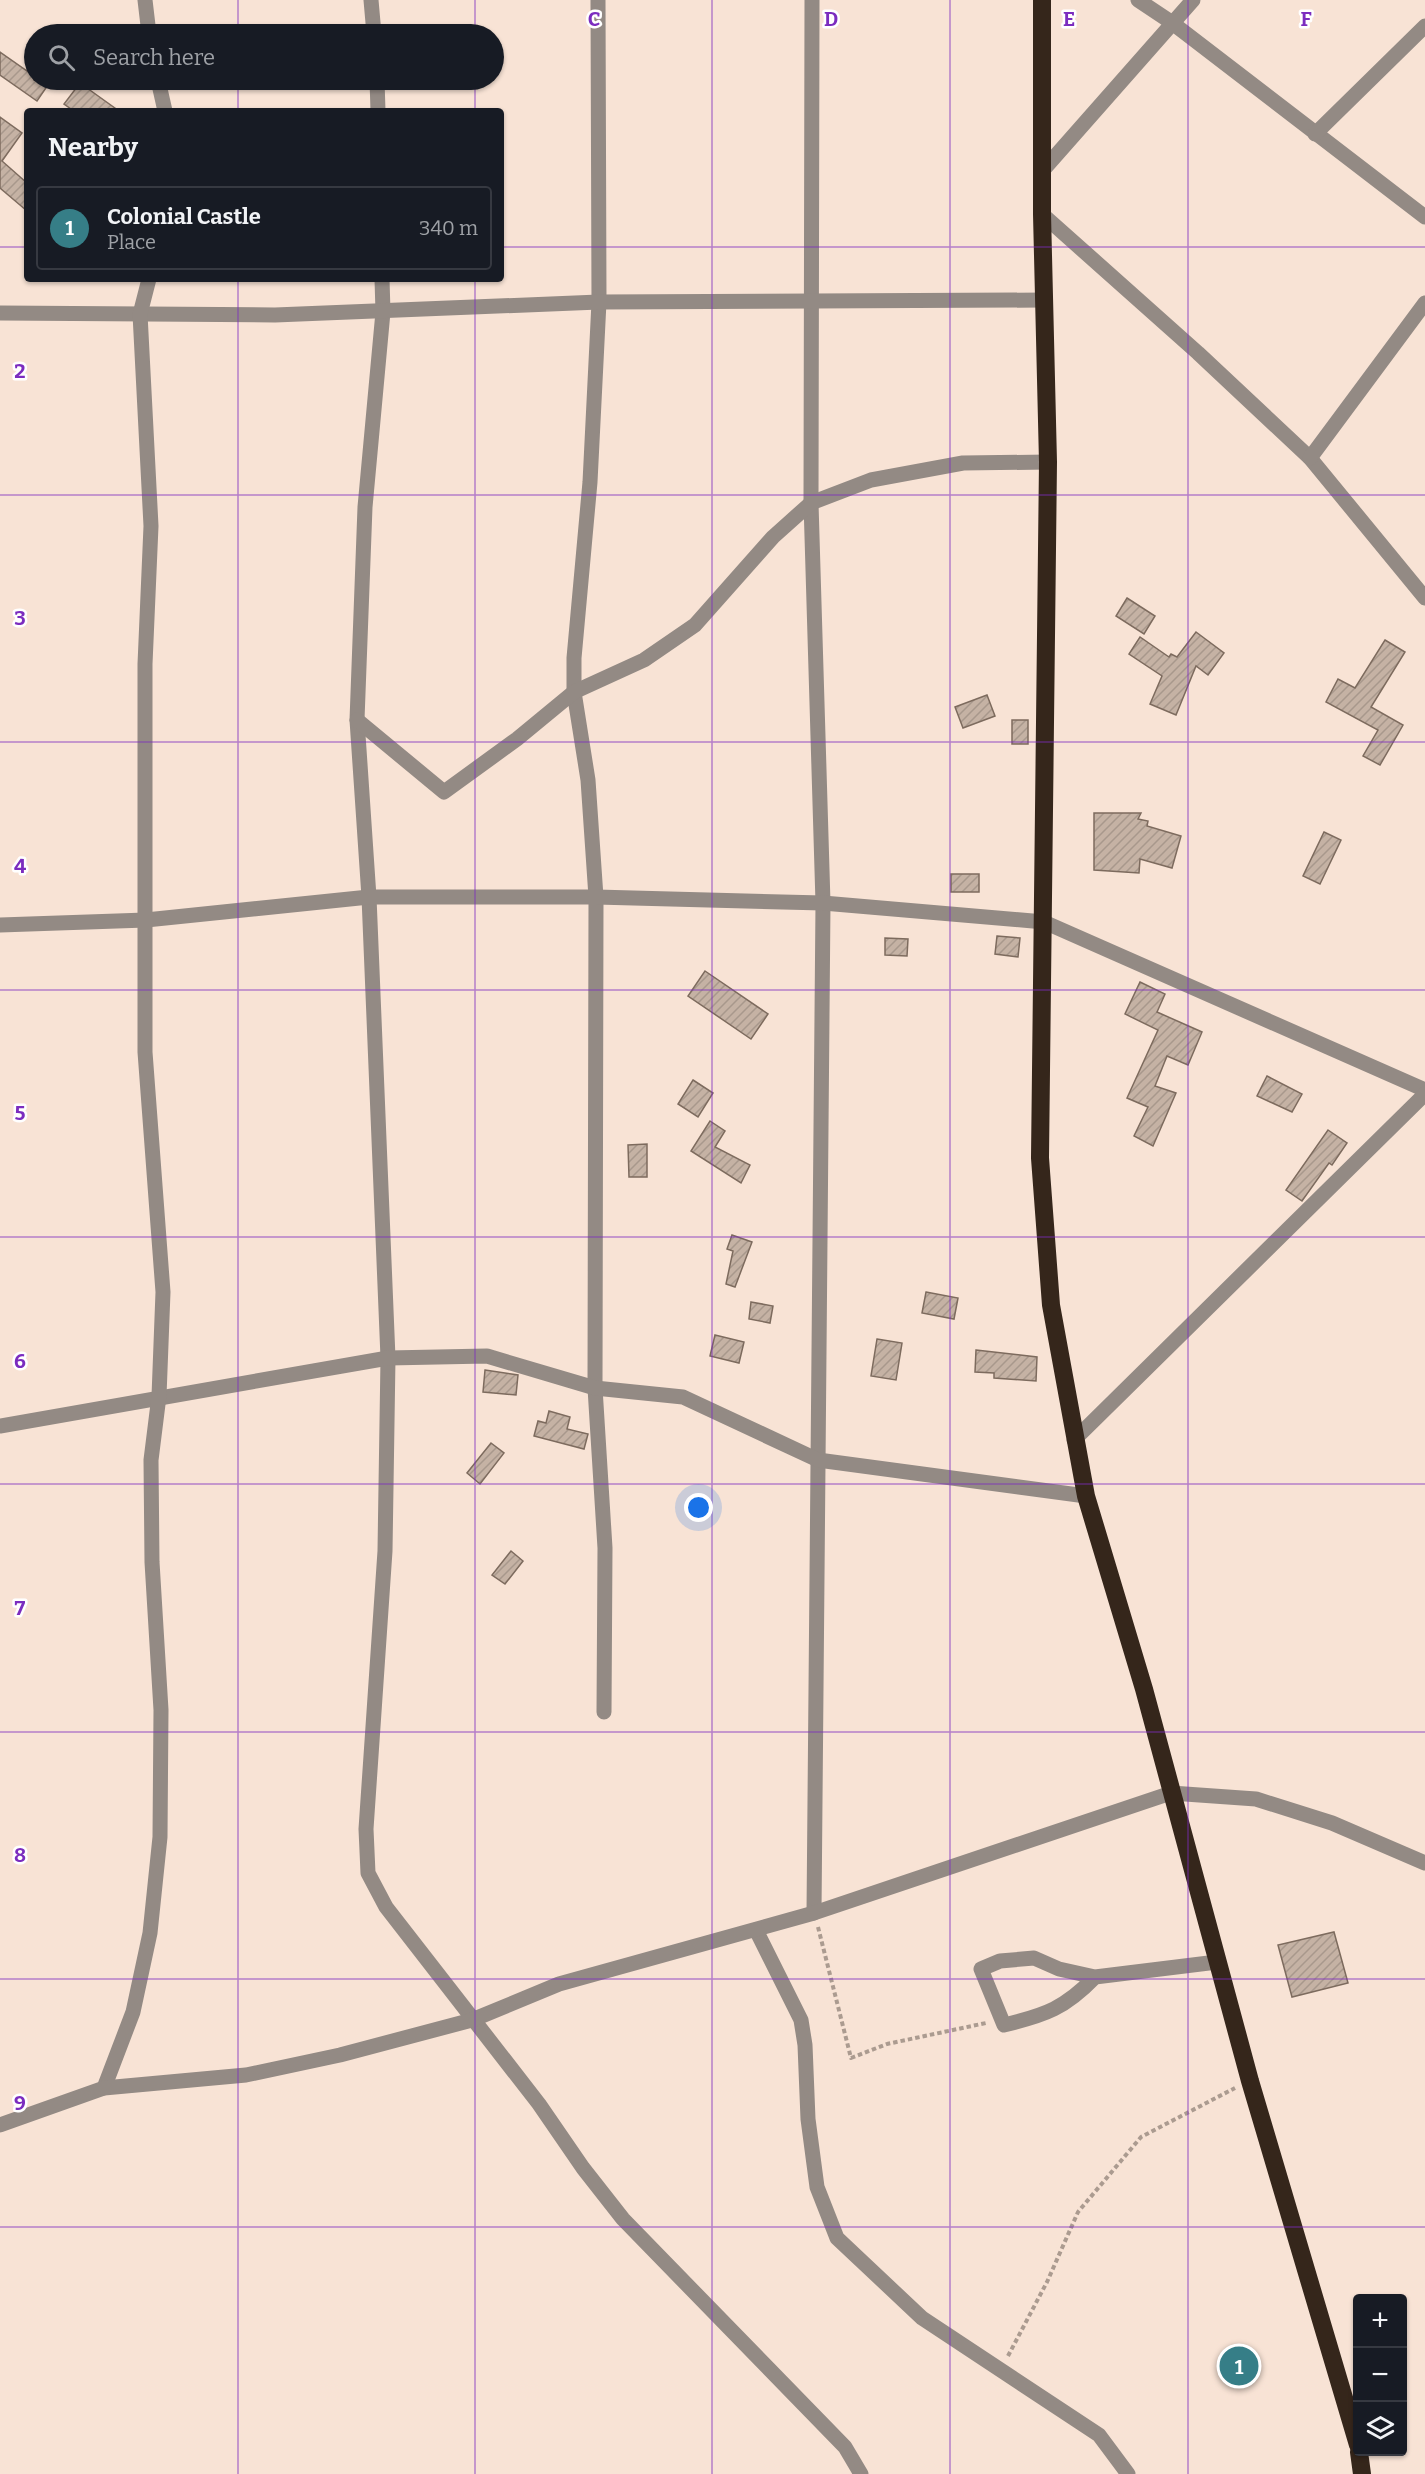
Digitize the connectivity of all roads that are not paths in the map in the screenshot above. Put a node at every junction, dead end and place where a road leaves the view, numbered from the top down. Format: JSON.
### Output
{"nodes":[{"id":1,"x":145,"y":0,"type":"edge"},
{"id":2,"x":371,"y":0,"type":"edge"},
{"id":3,"x":598,"y":0,"type":"edge"},
{"id":4,"x":812,"y":0,"type":"edge"},
{"id":5,"x":1042,"y":0,"type":"edge"},
{"id":6,"x":1138,"y":0,"type":"edge"},
{"id":7,"x":1192,"y":0,"type":"edge"},
{"id":8,"x":1171,"y":22,"type":"junction"},
{"id":9,"x":148,"y":24,"type":"edge"},
{"id":10,"x":373,"y":24,"type":"edge"},
{"id":11,"x":1425,"y":26,"type":"edge"},
{"id":12,"x":160,"y":90,"type":"edge"},
{"id":13,"x":377,"y":90,"type":"edge"},
{"id":14,"x":164,"y":108,"type":"edge"},
{"id":15,"x":378,"y":108,"type":"edge"},
{"id":16,"x":1315,"y":134,"type":"junction"},
{"id":17,"x":1044,"y":169,"type":"junction"},
{"id":18,"x":1042,"y":214,"type":"junction"},
{"id":19,"x":1425,"y":218,"type":"edge"},
{"id":20,"x":148,"y":282,"type":"edge"},
{"id":21,"x":382,"y":282,"type":"edge"},
{"id":22,"x":1045,"y":300,"type":"junction"},
{"id":23,"x":599,"y":302,"type":"junction"},
{"id":24,"x":811,"y":303,"type":"junction"},
{"id":25,"x":1425,"y":303,"type":"edge"},
{"id":26,"x":383,"y":312,"type":"junction"},
{"id":27,"x":0,"y":313,"type":"edge"},
{"id":28,"x":140,"y":314,"type":"junction"},
{"id":29,"x":1310,"y":458,"type":"junction"},
{"id":30,"x":1048,"y":462,"type":"junction"},
{"id":31,"x":811,"y":503,"type":"junction"},
{"id":32,"x":1425,"y":598,"type":"edge"},
{"id":33,"x":574,"y":692,"type":"junction"},
{"id":34,"x":357,"y":720,"type":"junction"},
{"id":35,"x":369,"y":897,"type":"junction"},
{"id":36,"x":596,"y":897,"type":"junction"},
{"id":37,"x":823,"y":903,"type":"junction"},
{"id":38,"x":146,"y":920,"type":"junction"},
{"id":39,"x":1044,"y":922,"type":"junction"},
{"id":40,"x":0,"y":925,"type":"edge"},
{"id":41,"x":1425,"y":1092,"type":"edge"},
{"id":42,"x":388,"y":1358,"type":"junction"},
{"id":43,"x":595,"y":1388,"type":"junction"},
{"id":44,"x":159,"y":1396,"type":"junction"},
{"id":45,"x":0,"y":1426,"type":"edge"},
{"id":46,"x":1074,"y":1440,"type":"junction"},
{"id":47,"x":818,"y":1460,"type":"junction"},
{"id":48,"x":1086,"y":1496,"type":"junction"},
{"id":49,"x":604,"y":1712,"type":"dead end"},
{"id":50,"x":1171,"y":1792,"type":"junction"},
{"id":51,"x":1425,"y":1863,"type":"edge"},
{"id":52,"x":814,"y":1912,"type":"junction"},
{"id":53,"x":756,"y":1930,"type":"junction"},
{"id":54,"x":1217,"y":1962,"type":"junction"},
{"id":55,"x":1095,"y":1977,"type":"junction"},
{"id":56,"x":472,"y":2020,"type":"junction"},
{"id":57,"x":104,"y":2088,"type":"junction"},
{"id":58,"x":0,"y":2125,"type":"edge"},
{"id":59,"x":1353,"y":2428,"type":"edge"},
{"id":60,"x":1360,"y":2456,"type":"edge"},
{"id":61,"x":861,"y":2474,"type":"edge"},
{"id":62,"x":1128,"y":2474,"type":"edge"},
{"id":63,"x":1362,"y":2474,"type":"edge"}],
"edges":[{"from":1,"to":9,"type":"street"},
{"from":2,"to":10,"type":"street"},
{"from":3,"to":23,"type":"street"},
{"from":4,"to":24,"type":"street"},
{"from":5,"to":17,"type":"highway"},
{"from":6,"to":8,"type":"street"},
{"from":7,"to":8,"type":"street"},
{"from":8,"to":16,"type":"street"},
{"from":8,"to":17,"type":"street"},
{"from":11,"to":16,"type":"street"},
{"from":12,"to":14,"type":"street"},
{"from":13,"to":15,"type":"street"},
{"from":16,"to":19,"type":"street"},
{"from":17,"to":18,"type":"highway"},
{"from":18,"to":22,"type":"highway"},
{"from":18,"to":29,"type":"street"},
{"from":20,"to":28,"type":"street"},
{"from":21,"to":26,"type":"street"},
{"from":22,"to":24,"type":"street"},
{"from":22,"to":30,"type":"highway"},
{"from":23,"to":24,"type":"street"},
{"from":23,"to":26,"type":"street"},
{"from":23,"to":33,"type":"street"},
{"from":24,"to":31,"type":"street"},
{"from":25,"to":29,"type":"street"},
{"from":26,"to":28,"type":"street"},
{"from":26,"to":34,"type":"street"},
{"from":27,"to":28,"type":"street"},
{"from":28,"to":38,"type":"street"},
{"from":29,"to":32,"type":"street"},
{"from":30,"to":31,"type":"street"},
{"from":30,"to":39,"type":"highway"},
{"from":31,"to":33,"type":"street"},
{"from":31,"to":37,"type":"street"},
{"from":33,"to":34,"type":"street"},
{"from":33,"to":36,"type":"street"},
{"from":34,"to":35,"type":"street"},
{"from":35,"to":36,"type":"street"},
{"from":35,"to":38,"type":"street"},
{"from":35,"to":42,"type":"street"},
{"from":36,"to":37,"type":"street"},
{"from":36,"to":43,"type":"street"},
{"from":37,"to":39,"type":"street"},
{"from":37,"to":47,"type":"street"},
{"from":38,"to":40,"type":"street"},
{"from":38,"to":44,"type":"street"},
{"from":39,"to":41,"type":"street"},
{"from":39,"to":46,"type":"highway"},
{"from":41,"to":46,"type":"street"},
{"from":42,"to":43,"type":"street"},
{"from":42,"to":44,"type":"street"},
{"from":42,"to":56,"type":"street"},
{"from":43,"to":47,"type":"street"},
{"from":43,"to":49,"type":"street"},
{"from":44,"to":45,"type":"street"},
{"from":44,"to":57,"type":"street"},
{"from":46,"to":48,"type":"highway"},
{"from":47,"to":48,"type":"street"},
{"from":47,"to":52,"type":"street"},
{"from":48,"to":50,"type":"highway"},
{"from":50,"to":51,"type":"street"},
{"from":50,"to":52,"type":"street"},
{"from":50,"to":54,"type":"highway"},
{"from":52,"to":53,"type":"street"},
{"from":53,"to":56,"type":"street"},
{"from":53,"to":62,"type":"street"},
{"from":54,"to":55,"type":"street"},
{"from":54,"to":59,"type":"highway"},
{"from":55,"to":55,"type":"street"},
{"from":56,"to":57,"type":"street"},
{"from":56,"to":61,"type":"street"},
{"from":57,"to":58,"type":"street"},
{"from":60,"to":63,"type":"highway"}]}
